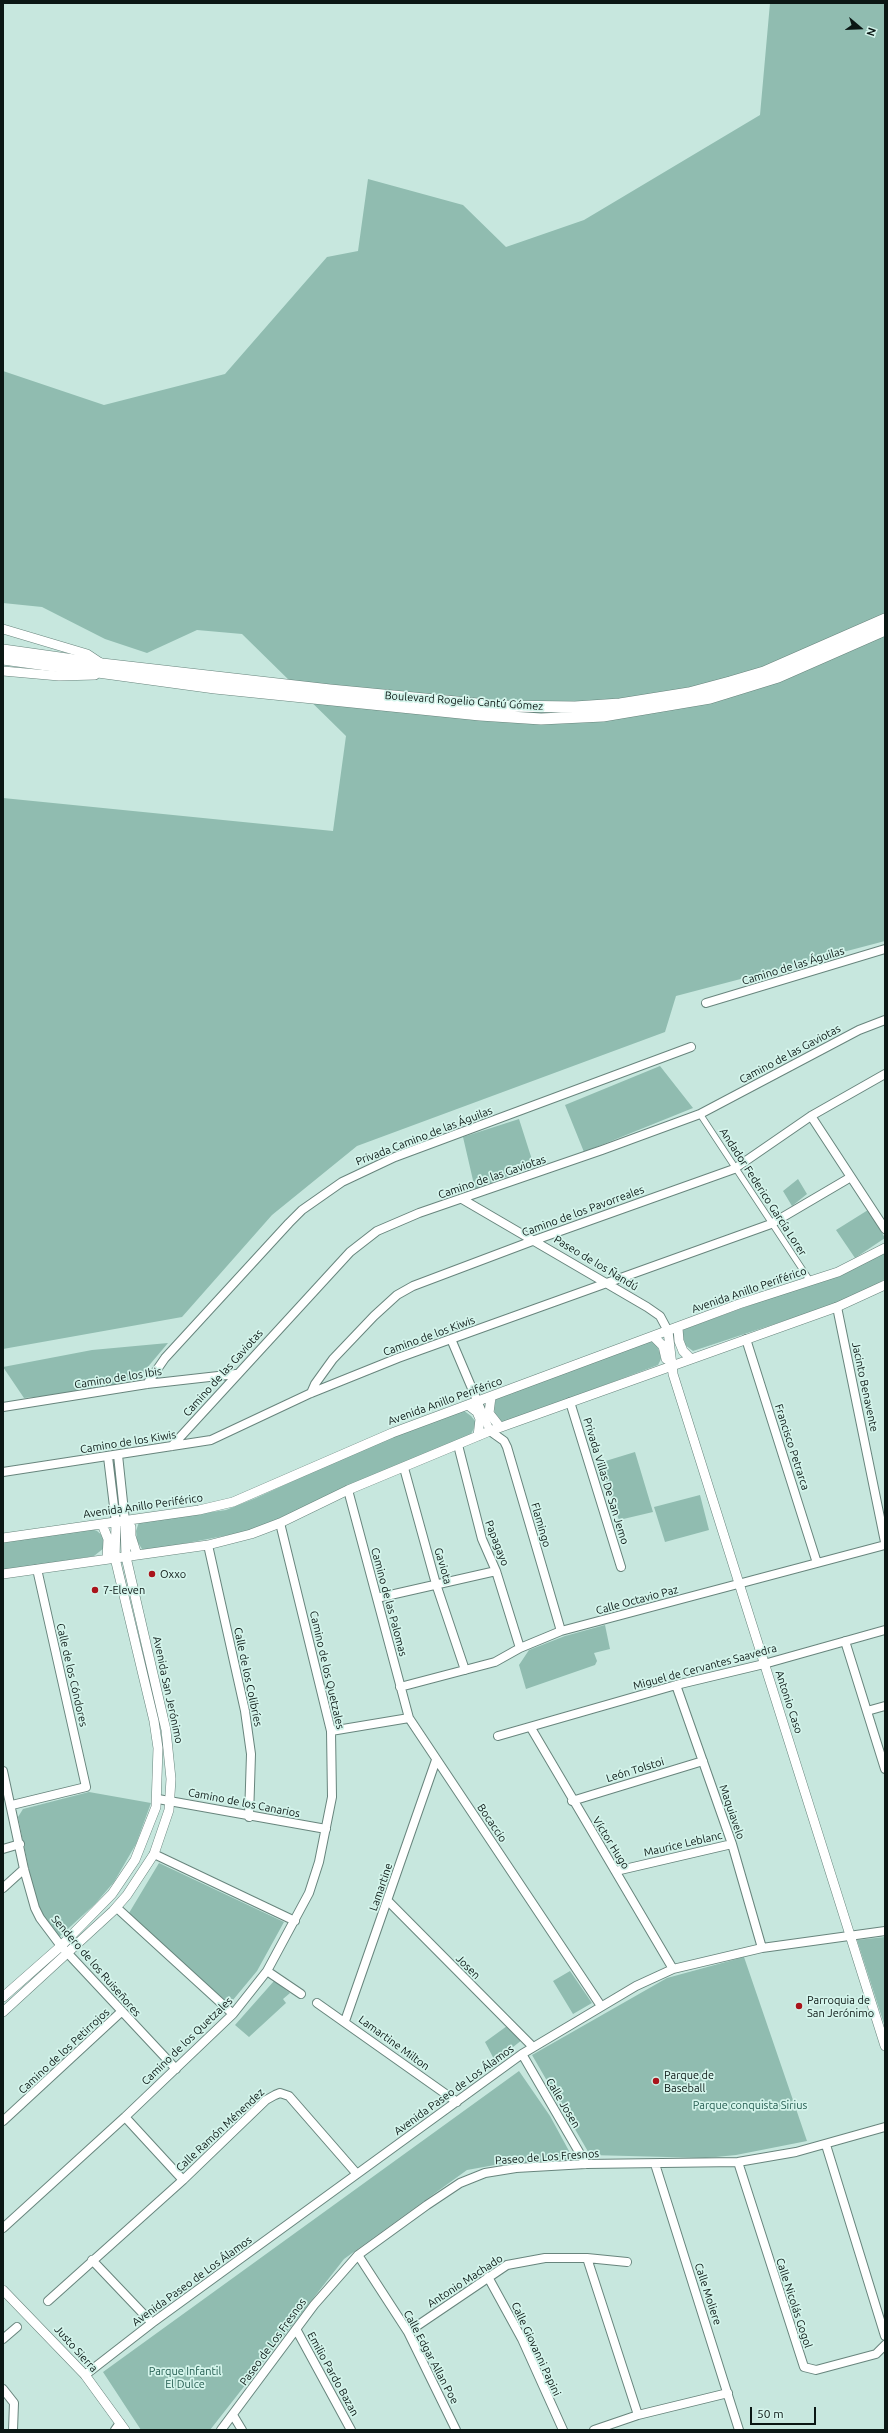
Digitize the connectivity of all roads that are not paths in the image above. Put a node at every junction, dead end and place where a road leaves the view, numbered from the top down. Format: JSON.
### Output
{"nodes":[{"id":1,"x":885,"y":619,"type":"edge"},
{"id":2,"x":3,"y":628,"type":"edge"},
{"id":3,"x":885,"y":630,"type":"edge"},
{"id":4,"x":3,"y":650,"type":"edge"},
{"id":5,"x":3,"y":659,"type":"edge"},
{"id":6,"x":43,"y":660,"type":"junction"},
{"id":7,"x":102,"y":664,"type":"junction"},
{"id":8,"x":3,"y":671,"type":"edge"},
{"id":9,"x":110,"y":674,"type":"junction"},
{"id":10,"x":885,"y":949,"type":"edge"},
{"id":11,"x":706,"y":1004,"type":"dead end"},
{"id":12,"x":885,"y":1020,"type":"edge"},
{"id":13,"x":691,"y":1047,"type":"dead end"},
{"id":14,"x":885,"y":1074,"type":"edge"},
{"id":15,"x":700,"y":1114,"type":"junction"},
{"id":16,"x":811,"y":1116,"type":"junction"},
{"id":17,"x":734,"y":1169,"type":"junction"},
{"id":18,"x":851,"y":1177,"type":"junction"},
{"id":19,"x":462,"y":1199,"type":"junction"},
{"id":20,"x":771,"y":1224,"type":"junction"},
{"id":21,"x":885,"y":1229,"type":"edge"},
{"id":22,"x":535,"y":1240,"type":"junction"},
{"id":23,"x":885,"y":1248,"type":"edge"},
{"id":24,"x":810,"y":1281,"type":"junction"},
{"id":25,"x":608,"y":1283,"type":"junction"},
{"id":26,"x":885,"y":1285,"type":"edge"},
{"id":27,"x":837,"y":1307,"type":"junction"},
{"id":28,"x":678,"y":1328,"type":"junction"},
{"id":29,"x":668,"y":1331,"type":"junction"},
{"id":30,"x":653,"y":1336,"type":"junction"},
{"id":31,"x":451,"y":1339,"type":"junction"},
{"id":32,"x":746,"y":1339,"type":"junction"},
{"id":33,"x":690,"y":1358,"type":"junction"},
{"id":34,"x":668,"y":1367,"type":"junction"},
{"id":35,"x":236,"y":1374,"type":"junction"},
{"id":36,"x":147,"y":1384,"type":"junction"},
{"id":37,"x":311,"y":1393,"type":"junction"},
{"id":38,"x":491,"y":1397,"type":"junction"},
{"id":39,"x":570,"y":1402,"type":"junction"},
{"id":40,"x":473,"y":1404,"type":"junction"},
{"id":41,"x":3,"y":1407,"type":"edge"},
{"id":42,"x":500,"y":1428,"type":"junction"},
{"id":43,"x":490,"y":1431,"type":"junction"},
{"id":44,"x":478,"y":1436,"type":"junction"},
{"id":45,"x":458,"y":1445,"type":"junction"},
{"id":46,"x":172,"y":1446,"type":"junction"},
{"id":47,"x":118,"y":1455,"type":"junction"},
{"id":48,"x":108,"y":1457,"type":"junction"},
{"id":49,"x":404,"y":1468,"type":"junction"},
{"id":50,"x":3,"y":1472,"type":"edge"},
{"id":51,"x":348,"y":1490,"type":"junction"},
{"id":52,"x":124,"y":1521,"type":"junction"},
{"id":53,"x":280,"y":1523,"type":"junction"},
{"id":54,"x":102,"y":1524,"type":"junction"},
{"id":55,"x":3,"y":1538,"type":"edge"},
{"id":56,"x":885,"y":1543,"type":"edge"},
{"id":57,"x":208,"y":1545,"type":"junction"},
{"id":58,"x":137,"y":1555,"type":"junction"},
{"id":59,"x":126,"y":1557,"type":"junction"},
{"id":60,"x":111,"y":1558,"type":"junction"},
{"id":61,"x":817,"y":1563,"type":"junction"},
{"id":62,"x":621,"y":1567,"type":"dead end"},
{"id":63,"x":37,"y":1569,"type":"junction"},
{"id":64,"x":496,"y":1571,"type":"junction"},
{"id":65,"x":3,"y":1574,"type":"edge"},
{"id":66,"x":436,"y":1584,"type":"junction"},
{"id":67,"x":739,"y":1584,"type":"junction"},
{"id":68,"x":377,"y":1598,"type":"junction"},
{"id":69,"x":885,"y":1630,"type":"edge"},
{"id":70,"x":562,"y":1631,"type":"junction"},
{"id":71,"x":845,"y":1640,"type":"junction"},
{"id":72,"x":520,"y":1648,"type":"junction"},
{"id":73,"x":764,"y":1664,"type":"junction"},
{"id":74,"x":465,"y":1670,"type":"junction"},
{"id":75,"x":676,"y":1685,"type":"junction"},
{"id":76,"x":400,"y":1687,"type":"junction"},
{"id":77,"x":885,"y":1706,"type":"edge"},
{"id":78,"x":867,"y":1711,"type":"junction"},
{"id":79,"x":409,"y":1718,"type":"junction"},
{"id":80,"x":531,"y":1728,"type":"junction"},
{"id":81,"x":331,"y":1731,"type":"junction"},
{"id":82,"x":498,"y":1736,"type":"dead end"},
{"id":83,"x":436,"y":1760,"type":"junction"},
{"id":84,"x":703,"y":1761,"type":"junction"},
{"id":85,"x":885,"y":1769,"type":"edge"},
{"id":86,"x":3,"y":1771,"type":"edge"},
{"id":87,"x":158,"y":1798,"type":"junction"},
{"id":88,"x":171,"y":1801,"type":"junction"},
{"id":89,"x":572,"y":1801,"type":"junction"},
{"id":90,"x":12,"y":1805,"type":"junction"},
{"id":91,"x":249,"y":1817,"type":"junction"},
{"id":92,"x":326,"y":1830,"type":"junction"},
{"id":93,"x":20,"y":1844,"type":"junction"},
{"id":94,"x":732,"y":1844,"type":"junction"},
{"id":95,"x":3,"y":1848,"type":"edge"},
{"id":96,"x":154,"y":1854,"type":"junction"},
{"id":97,"x":24,"y":1869,"type":"junction"},
{"id":98,"x":616,"y":1871,"type":"junction"},
{"id":99,"x":3,"y":1888,"type":"edge"},
{"id":100,"x":388,"y":1901,"type":"junction"},
{"id":101,"x":117,"y":1908,"type":"junction"},
{"id":102,"x":295,"y":1922,"type":"junction"},
{"id":103,"x":885,"y":1931,"type":"edge"},
{"id":104,"x":850,"y":1935,"type":"junction"},
{"id":105,"x":61,"y":1946,"type":"junction"},
{"id":106,"x":762,"y":1948,"type":"junction"},
{"id":107,"x":68,"y":1953,"type":"junction"},
{"id":108,"x":673,"y":1969,"type":"junction"},
{"id":109,"x":267,"y":1971,"type":"junction"},
{"id":110,"x":301,"y":1994,"type":"dead end"},
{"id":111,"x":3,"y":1997,"type":"edge"},
{"id":112,"x":316,"y":2003,"type":"dead end"},
{"id":113,"x":601,"y":2006,"type":"junction"},
{"id":114,"x":3,"y":2012,"type":"edge"},
{"id":115,"x":122,"y":2012,"type":"junction"},
{"id":116,"x":233,"y":2014,"type":"junction"},
{"id":117,"x":345,"y":2021,"type":"junction"},
{"id":118,"x":885,"y":2046,"type":"edge"},
{"id":119,"x":533,"y":2047,"type":"junction"},
{"id":120,"x":522,"y":2054,"type":"junction"},
{"id":121,"x":176,"y":2068,"type":"junction"},
{"id":122,"x":457,"y":2102,"type":"junction"},
{"id":123,"x":125,"y":2117,"type":"junction"},
{"id":124,"x":3,"y":2121,"type":"edge"},
{"id":125,"x":885,"y":2127,"type":"edge"},
{"id":126,"x":826,"y":2144,"type":"junction"},
{"id":127,"x":738,"y":2162,"type":"junction"},
{"id":128,"x":586,"y":2164,"type":"junction"},
{"id":129,"x":655,"y":2164,"type":"junction"},
{"id":130,"x":357,"y":2174,"type":"junction"},
{"id":131,"x":183,"y":2180,"type":"junction"},
{"id":132,"x":3,"y":2228,"type":"edge"},
{"id":133,"x":358,"y":2254,"type":"junction"},
{"id":134,"x":586,"y":2258,"type":"junction"},
{"id":135,"x":92,"y":2260,"type":"junction"},
{"id":136,"x":628,"y":2262,"type":"dead end"},
{"id":137,"x":488,"y":2278,"type":"junction"},
{"id":138,"x":3,"y":2290,"type":"edge"},
{"id":139,"x":48,"y":2301,"type":"dead end"},
{"id":140,"x":152,"y":2323,"type":"junction"},
{"id":141,"x":17,"y":2326,"type":"dead end"},
{"id":142,"x":296,"y":2329,"type":"junction"},
{"id":143,"x":408,"y":2332,"type":"junction"},
{"id":144,"x":885,"y":2336,"type":"edge"},
{"id":145,"x":3,"y":2339,"type":"edge"},
{"id":146,"x":885,"y":2345,"type":"edge"},
{"id":147,"x":85,"y":2375,"type":"junction"},
{"id":148,"x":3,"y":2389,"type":"edge"},
{"id":149,"x":728,"y":2393,"type":"junction"},
{"id":150,"x":233,"y":2415,"type":"junction"},
{"id":151,"x":638,"y":2415,"type":"junction"},
{"id":152,"x":120,"y":2428,"type":"edge"},
{"id":153,"x":13,"y":2430,"type":"edge"},
{"id":154,"x":221,"y":2430,"type":"edge"},
{"id":155,"x":242,"y":2430,"type":"edge"},
{"id":156,"x":350,"y":2430,"type":"edge"},
{"id":157,"x":456,"y":2430,"type":"edge"},
{"id":158,"x":563,"y":2430,"type":"edge"},
{"id":159,"x":594,"y":2430,"type":"edge"},
{"id":160,"x":739,"y":2430,"type":"edge"}],
"edges":[{"from":1,"to":7,"type":"main road","name":"Boulevard Rogelio Cantú Gómez"},
{"from":2,"to":7,"type":"street","name":"Boulevard Rogelio Cantú Gómez"},
{"from":3,"to":9,"type":"main road","name":"Boulevard Rogelio Cantú Gómez"},
{"from":4,"to":6,"type":"main road","name":"Boulevard Rogelio Cantú Gómez"},
{"from":5,"to":6,"type":"main road","name":"Boulevard Rogelio Cantú Gómez"},
{"from":6,"to":7,"type":"main road","name":"Boulevard Rogelio Cantú Gómez"},
{"from":6,"to":9,"type":"main road","name":"Boulevard Rogelio Cantú Gómez"},
{"from":8,"to":9,"type":"street","name":"Boulevard Rogelio Cantú Gómez"},
{"from":10,"to":11,"type":"street","name":"Camino de las Águilas"},
{"from":12,"to":15,"type":"street","name":"Camino de las Gaviotas"},
{"from":13,"to":36,"type":"street","name":"Privada Camino de las Águilas"},
{"from":14,"to":16,"type":"street","name":"Camino de los Pavorreales"},
{"from":15,"to":17,"type":"street","name":"Andador Federico García Lorer"},
{"from":15,"to":19,"type":"street","name":"Camino de las Gaviotas"},
{"from":16,"to":17,"type":"street","name":"Camino de los Pavorreales"},
{"from":16,"to":18,"type":"street"},
{"from":17,"to":20,"type":"street","name":"Andador Federico García Lorer"},
{"from":17,"to":22,"type":"street","name":"Camino de los Pavorreales"},
{"from":18,"to":20,"type":"street","name":"Camino de los Kiwis"},
{"from":18,"to":21,"type":"street"},
{"from":19,"to":22,"type":"street","name":"Paseo de los Ñandú"},
{"from":19,"to":35,"type":"street","name":"Camino de las Gaviotas"},
{"from":20,"to":24,"type":"street","name":"Andador Federico García Lorer"},
{"from":20,"to":25,"type":"street","name":"Camino de los Kiwis"},
{"from":22,"to":25,"type":"street","name":"Paseo de los Ñandú"},
{"from":22,"to":37,"type":"street","name":"Camino de los Pavorreales"},
{"from":23,"to":24,"type":"street","name":"Avenida Anillo Periférico"},
{"from":24,"to":28,"type":"street","name":"Avenida Anillo Periférico"},
{"from":25,"to":29,"type":"street","name":"Paseo de los Ñandú"},
{"from":25,"to":31,"type":"street","name":"Camino de los Kiwis"},
{"from":26,"to":27,"type":"street"},
{"from":27,"to":32,"type":"street"},
{"from":27,"to":56,"type":"street","name":"Jacinto Benavente"},
{"from":28,"to":29,"type":"street","name":"Avenida Anillo Periférico"},
{"from":28,"to":33,"type":"street"},
{"from":29,"to":30,"type":"street","name":"Avenida Anillo Periférico"},
{"from":29,"to":34,"type":"street"},
{"from":30,"to":34,"type":"street"},
{"from":30,"to":38,"type":"street","name":"Avenida Anillo Periférico"},
{"from":31,"to":37,"type":"street","name":"Camino de los Kiwis"},
{"from":31,"to":40,"type":"street"},
{"from":32,"to":33,"type":"street"},
{"from":32,"to":61,"type":"street","name":"Francisco Petrarca"},
{"from":33,"to":34,"type":"street"},
{"from":34,"to":39,"type":"street"},
{"from":34,"to":67,"type":"street","name":"Antonio Caso"},
{"from":35,"to":36,"type":"street","name":"Camino de los Ibis"},
{"from":35,"to":46,"type":"street","name":"Camino de las Gaviotas"},
{"from":36,"to":41,"type":"street","name":"Camino de los Ibis"},
{"from":37,"to":46,"type":"street","name":"Camino de los Kiwis"},
{"from":38,"to":40,"type":"street","name":"Avenida Anillo Periférico"},
{"from":38,"to":42,"type":"street"},
{"from":39,"to":42,"type":"street"},
{"from":39,"to":62,"type":"street","name":"Privada Villas De San Jemo"},
{"from":40,"to":43,"type":"street"},
{"from":40,"to":44,"type":"street"},
{"from":40,"to":52,"type":"street","name":"Avenida Anillo Periférico"},
{"from":42,"to":43,"type":"street"},
{"from":43,"to":44,"type":"street"},
{"from":43,"to":70,"type":"street","name":"Flamingo"},
{"from":44,"to":45,"type":"street"},
{"from":45,"to":49,"type":"street"},
{"from":45,"to":64,"type":"street","name":"Papagayo"},
{"from":46,"to":47,"type":"street","name":"Camino de los Kiwis"},
{"from":47,"to":48,"type":"street","name":"Camino de los Kiwis"},
{"from":47,"to":52,"type":"street","name":"Avenida San Jerónimo"},
{"from":48,"to":50,"type":"street","name":"Camino de los Kiwis"},
{"from":48,"to":52,"type":"street","name":"Avenida San Jerónimo"},
{"from":49,"to":51,"type":"street"},
{"from":49,"to":66,"type":"street","name":"Gaviota"},
{"from":51,"to":53,"type":"street"},
{"from":51,"to":68,"type":"street","name":"Camino de las Palomas"},
{"from":52,"to":54,"type":"street","name":"Avenida Anillo Periférico"},
{"from":52,"to":58,"type":"street"},
{"from":52,"to":59,"type":"street","name":"Avenida San Jerónimo"},
{"from":52,"to":60,"type":"street","name":"Avenida San Jerónimo"},
{"from":53,"to":57,"type":"street"},
{"from":53,"to":81,"type":"street","name":"Camino de los Quetzales"},
{"from":54,"to":55,"type":"street","name":"Avenida Anillo Periférico"},
{"from":54,"to":60,"type":"street"},
{"from":56,"to":61,"type":"street","name":"Calle Octavio Paz"},
{"from":57,"to":58,"type":"street"},
{"from":57,"to":91,"type":"street","name":"Calle de los Colibríes"},
{"from":58,"to":59,"type":"street"},
{"from":59,"to":60,"type":"street"},
{"from":59,"to":88,"type":"street","name":"Avenida San Jerónimo"},
{"from":60,"to":63,"type":"street"},
{"from":60,"to":87,"type":"street","name":"Avenida San Jerónimo"},
{"from":61,"to":67,"type":"street","name":"Calle Octavio Paz"},
{"from":63,"to":65,"type":"street"},
{"from":63,"to":90,"type":"street","name":"Calle de los Cóndores"},
{"from":64,"to":66,"type":"street"},
{"from":64,"to":72,"type":"street","name":"Papagayo"},
{"from":66,"to":68,"type":"street"},
{"from":66,"to":74,"type":"street","name":"Gaviota"},
{"from":67,"to":70,"type":"street","name":"Calle Octavio Paz"},
{"from":67,"to":73,"type":"street","name":"Antonio Caso"},
{"from":68,"to":76,"type":"street","name":"Camino de las Palomas"},
{"from":69,"to":71,"type":"street","name":"Miguel de Cervantes Saavedra"},
{"from":70,"to":72,"type":"street","name":"Calle Octavio Paz"},
{"from":71,"to":73,"type":"street","name":"Miguel de Cervantes Saavedra"},
{"from":71,"to":78,"type":"street"},
{"from":72,"to":74,"type":"street","name":"Calle Octavio Paz"},
{"from":73,"to":75,"type":"street","name":"Miguel de Cervantes Saavedra"},
{"from":73,"to":104,"type":"street","name":"Antonio Caso"},
{"from":74,"to":76,"type":"street","name":"Calle Octavio Paz"},
{"from":75,"to":80,"type":"street","name":"Miguel de Cervantes Saavedra"},
{"from":75,"to":84,"type":"street","name":"Maquiavelo"},
{"from":76,"to":79,"type":"street","name":"Camino de las Palomas"},
{"from":77,"to":78,"type":"street"},
{"from":78,"to":85,"type":"street"},
{"from":79,"to":81,"type":"street"},
{"from":79,"to":83,"type":"street","name":"Bocaccio"},
{"from":80,"to":82,"type":"street","name":"Miguel de Cervantes Saavedra"},
{"from":80,"to":89,"type":"street","name":"Víctor Hugo"},
{"from":81,"to":92,"type":"street","name":"Camino de los Quetzales"},
{"from":83,"to":100,"type":"street","name":"Lamartine"},
{"from":83,"to":113,"type":"street","name":"Bocaccio"},
{"from":84,"to":89,"type":"street","name":"León Tolstoi"},
{"from":84,"to":94,"type":"street","name":"Maquiavelo"},
{"from":86,"to":90,"type":"street","name":"Sendero de los Ruiseñores"},
{"from":87,"to":88,"type":"street","name":"Camino de los Canarios"},
{"from":87,"to":105,"type":"street","name":"Avenida San Jerónimo"},
{"from":88,"to":91,"type":"street","name":"Camino de los Canarios"},
{"from":88,"to":96,"type":"street","name":"Avenida San Jerónimo"},
{"from":89,"to":98,"type":"street","name":"Víctor Hugo"},
{"from":90,"to":93,"type":"street","name":"Sendero de los Ruiseñores"},
{"from":91,"to":92,"type":"street","name":"Camino de los Canarios"},
{"from":92,"to":102,"type":"street","name":"Camino de los Quetzales"},
{"from":93,"to":95,"type":"street"},
{"from":93,"to":97,"type":"street","name":"Sendero de los Ruiseñores"},
{"from":94,"to":98,"type":"street","name":"Maurice Leblanc"},
{"from":94,"to":106,"type":"street","name":"Maquiavelo"},
{"from":96,"to":101,"type":"street","name":"Avenida San Jerónimo"},
{"from":96,"to":102,"type":"street"},
{"from":97,"to":99,"type":"street"},
{"from":97,"to":105,"type":"street","name":"Sendero de los Ruiseñores"},
{"from":98,"to":108,"type":"street","name":"Víctor Hugo"},
{"from":100,"to":117,"type":"street","name":"Lamartine"},
{"from":100,"to":119,"type":"street","name":"Josen"},
{"from":101,"to":107,"type":"street","name":"Avenida San Jerónimo"},
{"from":101,"to":116,"type":"street"},
{"from":102,"to":109,"type":"street","name":"Camino de los Quetzales"},
{"from":103,"to":104,"type":"street","name":"Avenida Paseo de Los Álamos"},
{"from":104,"to":106,"type":"street","name":"Avenida Paseo de Los Álamos"},
{"from":104,"to":118,"type":"street","name":"Antonio Caso"},
{"from":105,"to":107,"type":"street","name":"Sendero de los Ruiseñores"},
{"from":105,"to":111,"type":"street","name":"Avenida San Jerónimo"},
{"from":106,"to":108,"type":"street","name":"Avenida Paseo de Los Álamos"},
{"from":107,"to":114,"type":"street","name":"Avenida San Jerónimo"},
{"from":107,"to":115,"type":"street","name":"Sendero de los Ruiseñores"},
{"from":108,"to":113,"type":"street","name":"Avenida Paseo de Los Álamos"},
{"from":109,"to":110,"type":"street"},
{"from":109,"to":116,"type":"street","name":"Camino de los Quetzales"},
{"from":112,"to":117,"type":"street","name":"Lamartine Milton"},
{"from":113,"to":119,"type":"street","name":"Avenida Paseo de Los Álamos"},
{"from":115,"to":121,"type":"street","name":"Sendero de los Ruiseñores"},
{"from":115,"to":124,"type":"street","name":"Camino de los Petirrojos"},
{"from":116,"to":121,"type":"street","name":"Camino de los Quetzales"},
{"from":117,"to":122,"type":"street","name":"Lamartine Milton"},
{"from":119,"to":120,"type":"street","name":"Avenida Paseo de Los Álamos"},
{"from":120,"to":122,"type":"street","name":"Avenida Paseo de Los Álamos"},
{"from":120,"to":128,"type":"street","name":"Calle Josen"},
{"from":121,"to":123,"type":"street","name":"Camino de los Quetzales"},
{"from":122,"to":130,"type":"street","name":"Avenida Paseo de Los Álamos"},
{"from":123,"to":131,"type":"street"},
{"from":123,"to":132,"type":"street","name":"Camino de los Quetzales"},
{"from":125,"to":126,"type":"street","name":"Paseo de Los Fresnos"},
{"from":126,"to":127,"type":"street","name":"Paseo de Los Fresnos"},
{"from":126,"to":144,"type":"street"},
{"from":127,"to":129,"type":"street","name":"Paseo de Los Fresnos"},
{"from":127,"to":146,"type":"street","name":"Calle Nicolás Gogol"},
{"from":128,"to":129,"type":"street","name":"Paseo de Los Fresnos"},
{"from":128,"to":133,"type":"street","name":"Paseo de Los Fresnos"},
{"from":129,"to":149,"type":"street","name":"Calle Moliere"},
{"from":130,"to":131,"type":"street","name":"Calle Ramón Ménendez"},
{"from":130,"to":140,"type":"street","name":"Avenida Paseo de Los Álamos"},
{"from":131,"to":135,"type":"street","name":"Calle Ramón Ménendez"},
{"from":133,"to":142,"type":"street","name":"Paseo de Los Fresnos"},
{"from":133,"to":143,"type":"street","name":"Calle Edgar Allan Poe"},
{"from":134,"to":136,"type":"street","name":"Antonio Machado"},
{"from":134,"to":137,"type":"street","name":"Antonio Machado"},
{"from":134,"to":151,"type":"street"},
{"from":135,"to":139,"type":"street","name":"Calle Ramón Ménendez"},
{"from":135,"to":140,"type":"street"},
{"from":137,"to":143,"type":"street","name":"Antonio Machado"},
{"from":137,"to":158,"type":"street","name":"Calle Giovanni Papini"},
{"from":138,"to":147,"type":"street","name":"Justo Sierra"},
{"from":140,"to":147,"type":"street","name":"Avenida Paseo de Los Álamos"},
{"from":141,"to":145,"type":"street"},
{"from":142,"to":150,"type":"street","name":"Paseo de Los Fresnos"},
{"from":142,"to":156,"type":"street","name":"Emilio Pardo Bazan"},
{"from":143,"to":157,"type":"street","name":"Calle Edgar Allan Poe"},
{"from":147,"to":152,"type":"street","name":"Justo Sierra"},
{"from":148,"to":153,"type":"street"},
{"from":149,"to":151,"type":"street"},
{"from":149,"to":160,"type":"street","name":"Calle Moliere"},
{"from":150,"to":154,"type":"street","name":"Paseo de Los Fresnos"},
{"from":150,"to":155,"type":"street"},
{"from":151,"to":159,"type":"street"}]}
